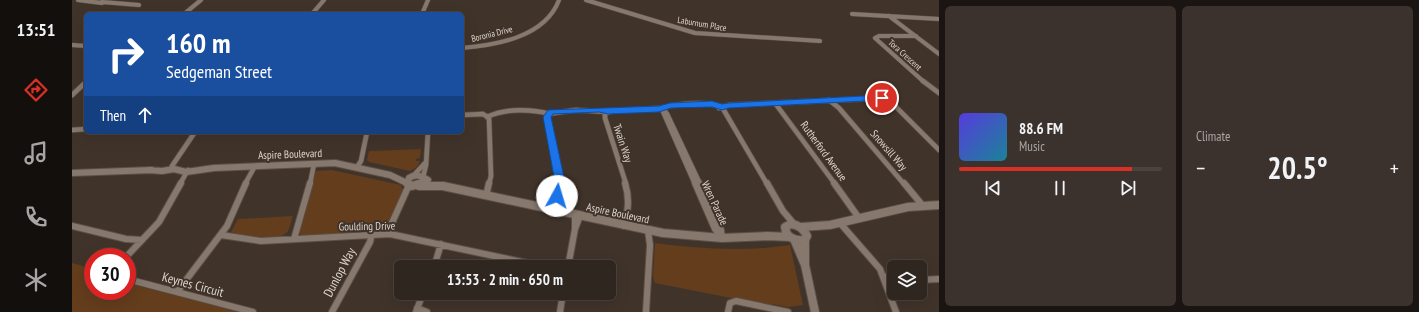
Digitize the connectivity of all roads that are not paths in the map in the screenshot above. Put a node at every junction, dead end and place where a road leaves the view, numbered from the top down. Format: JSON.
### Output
{"nodes":[{"id":1,"x":78,"y":0,"type":"edge"},
{"id":2,"x":201,"y":0,"type":"edge"},
{"id":3,"x":324,"y":0,"type":"edge"},
{"id":4,"x":428,"y":0,"type":"edge"},
{"id":5,"x":559,"y":0,"type":"edge"},
{"id":6,"x":586,"y":0,"type":"edge"},
{"id":7,"x":139,"y":6,"type":"dead end"},
{"id":8,"x":186,"y":12,"type":"edge"},
{"id":9,"x":314,"y":12,"type":"edge"},
{"id":10,"x":423,"y":12,"type":"edge"},
{"id":11,"x":852,"y":14,"type":"dead end"},
{"id":12,"x":891,"y":16,"type":"junction"},
{"id":13,"x":938,"y":19,"type":"edge"},
{"id":14,"x":915,"y":35,"type":"junction"},
{"id":15,"x":820,"y":41,"type":"dead end"},
{"id":16,"x":72,"y":45,"type":"edge"},
{"id":17,"x":84,"y":46,"type":"edge"},
{"id":18,"x":464,"y":48,"type":"edge"},
{"id":19,"x":939,"y":54,"type":"edge"},
{"id":20,"x":84,"y":84,"type":"edge"},
{"id":21,"x":72,"y":95,"type":"edge"},
{"id":22,"x":939,"y":95,"type":"edge"},
{"id":23,"x":831,"y":100,"type":"junction"},
{"id":24,"x":777,"y":103,"type":"junction"},
{"id":25,"x":720,"y":107,"type":"junction"},
{"id":26,"x":662,"y":108,"type":"junction"},
{"id":27,"x":607,"y":112,"type":"junction"},
{"id":28,"x":550,"y":114,"type":"junction"},
{"id":29,"x":464,"y":115,"type":"edge"},
{"id":30,"x":487,"y":119,"type":"junction"},
{"id":31,"x":84,"y":129,"type":"edge"},
{"id":32,"x":72,"y":130,"type":"edge"},
{"id":33,"x":193,"y":134,"type":"edge"},
{"id":34,"x":367,"y":134,"type":"edge"},
{"id":35,"x":428,"y":134,"type":"edge"},
{"id":36,"x":939,"y":150,"type":"edge"},
{"id":37,"x":426,"y":160,"type":"junction"},
{"id":38,"x":316,"y":164,"type":"junction"},
{"id":39,"x":254,"y":166,"type":"junction"},
{"id":40,"x":174,"y":167,"type":"junction"},
{"id":41,"x":355,"y":167,"type":"junction"},
{"id":42,"x":188,"y":171,"type":"junction"},
{"id":43,"x":72,"y":173,"type":"edge"},
{"id":44,"x":390,"y":175,"type":"junction"},
{"id":45,"x":413,"y":175,"type":"junction"},
{"id":46,"x":423,"y":178,"type":"junction"},
{"id":47,"x":413,"y":185,"type":"junction"},
{"id":48,"x":443,"y":186,"type":"junction"},
{"id":49,"x":484,"y":195,"type":"junction"},
{"id":50,"x":939,"y":205,"type":"edge"},
{"id":51,"x":923,"y":206,"type":"junction"},
{"id":52,"x":553,"y":210,"type":"junction"},
{"id":53,"x":577,"y":216,"type":"junction"},
{"id":54,"x":861,"y":218,"type":"junction"},
{"id":55,"x":838,"y":223,"type":"junction"},
{"id":56,"x":72,"y":226,"type":"edge"},
{"id":57,"x":626,"y":226,"type":"junction"},
{"id":58,"x":818,"y":227,"type":"junction"},
{"id":59,"x":651,"y":231,"type":"junction"},
{"id":60,"x":792,"y":231,"type":"junction"},
{"id":61,"x":222,"y":233,"type":"junction"},
{"id":62,"x":369,"y":234,"type":"junction"},
{"id":63,"x":389,"y":234,"type":"junction"},
{"id":64,"x":722,"y":238,"type":"junction"},
{"id":65,"x":806,"y":238,"type":"junction"},
{"id":66,"x":292,"y":240,"type":"junction"},
{"id":67,"x":140,"y":242,"type":"junction"},
{"id":68,"x":443,"y":245,"type":"junction"},
{"id":69,"x":134,"y":248,"type":"edge"},
{"id":70,"x":437,"y":260,"type":"edge"},
{"id":71,"x":513,"y":260,"type":"edge"},
{"id":72,"x":569,"y":260,"type":"edge"},
{"id":73,"x":805,"y":265,"type":"junction"},
{"id":74,"x":884,"y":278,"type":"junction"},
{"id":75,"x":887,"y":278,"type":"edge"},
{"id":76,"x":887,"y":279,"type":"edge"},
{"id":77,"x":939,"y":279,"type":"edge"},
{"id":78,"x":927,"y":280,"type":"edge"},
{"id":79,"x":136,"y":281,"type":"edge"},
{"id":80,"x":175,"y":291,"type":"junction"},
{"id":81,"x":420,"y":300,"type":"edge"},
{"id":82,"x":562,"y":300,"type":"edge"},
{"id":83,"x":332,"y":310,"type":"edge"},
{"id":84,"x":416,"y":310,"type":"edge"},
{"id":85,"x":728,"y":311,"type":"edge"},
{"id":86,"x":253,"y":312,"type":"edge"},
{"id":87,"x":428,"y":312,"type":"edge"},
{"id":88,"x":560,"y":312,"type":"edge"},
{"id":89,"x":646,"y":312,"type":"edge"},
{"id":90,"x":788,"y":312,"type":"edge"},
{"id":91,"x":815,"y":312,"type":"edge"},
{"id":92,"x":896,"y":312,"type":"edge"}],
"edges":[{"from":1,"to":7,"type":"street"},
{"from":2,"to":8,"type":"street"},
{"from":3,"to":9,"type":"street"},
{"from":4,"to":10,"type":"street"},
{"from":5,"to":18,"type":"street","name":"Boronia Drive"},
{"from":6,"to":15,"type":"street","name":"Laburnum Place"},
{"from":11,"to":12,"type":"street"},
{"from":12,"to":13,"type":"street"},
{"from":12,"to":14,"type":"street"},
{"from":14,"to":19,"type":"street"},
{"from":14,"to":22,"type":"street","name":"Tora Crescent"},
{"from":16,"to":17,"type":"street"},
{"from":20,"to":21,"type":"street"},
{"from":23,"to":24,"type":"street","name":"Twain Way"},
{"from":23,"to":36,"type":"street","name":"Twain Way"},
{"from":23,"to":51,"type":"street","name":"Snowsill Way"},
{"from":24,"to":25,"type":"street","name":"Twain Way"},
{"from":24,"to":54,"type":"street","name":"Rutherford Avenue"},
{"from":25,"to":26,"type":"street","name":"Twain Way"},
{"from":25,"to":60,"type":"street"},
{"from":26,"to":27,"type":"street","name":"Twain Way"},
{"from":26,"to":64,"type":"street","name":"Wren Parade"},
{"from":27,"to":28,"type":"street"},
{"from":27,"to":57,"type":"street","name":"Twain Way"},
{"from":28,"to":30,"type":"street"},
{"from":28,"to":52,"type":"street"},
{"from":29,"to":30,"type":"street"},
{"from":30,"to":49,"type":"street"},
{"from":31,"to":32,"type":"street"},
{"from":33,"to":40,"type":"street"},
{"from":34,"to":41,"type":"street"},
{"from":35,"to":37,"type":"street"},
{"from":37,"to":45,"type":"street"},
{"from":37,"to":46,"type":"street"},
{"from":38,"to":39,"type":"street","name":"Aspire Boulevard"},
{"from":38,"to":41,"type":"street","name":"Aspire Boulevard"},
{"from":38,"to":66,"type":"street"},
{"from":39,"to":42,"type":"street","name":"Aspire Boulevard"},
{"from":39,"to":61,"type":"street"},
{"from":40,"to":42,"type":"street","name":"Aspire Boulevard"},
{"from":40,"to":43,"type":"street","name":"Aspire Boulevard"},
{"from":41,"to":44,"type":"street","name":"Aspire Boulevard"},
{"from":42,"to":67,"type":"street"},
{"from":44,"to":45,"type":"street","name":"Aspire Boulevard"},
{"from":44,"to":47,"type":"street","name":"Aspire Boulevard"},
{"from":45,"to":46,"type":"street","name":"Aspire Boulevard"},
{"from":45,"to":47,"type":"street"},
{"from":46,"to":47,"type":"street"},
{"from":46,"to":48,"type":"street","name":"Aspire Boulevard"},
{"from":47,"to":48,"type":"street","name":"Aspire Boulevard"},
{"from":47,"to":63,"type":"street"},
{"from":48,"to":49,"type":"street","name":"Aspire Boulevard"},
{"from":49,"to":52,"type":"street","name":"Aspire Boulevard"},
{"from":50,"to":51,"type":"street","name":"Aspire Boulevard"},
{"from":51,"to":54,"type":"street","name":"Aspire Boulevard"},
{"from":52,"to":53,"type":"street","name":"Aspire Boulevard"},
{"from":53,"to":57,"type":"street","name":"Aspire Boulevard"},
{"from":53,"to":72,"type":"street"},
{"from":54,"to":55,"type":"street","name":"Aspire Boulevard"},
{"from":55,"to":58,"type":"street","name":"Aspire Boulevard"},
{"from":55,"to":74,"type":"street"},
{"from":56,"to":67,"type":"street"},
{"from":57,"to":59,"type":"street","name":"Aspire Boulevard"},
{"from":58,"to":60,"type":"street","name":"Aspire Boulevard"},
{"from":58,"to":65,"type":"street","name":"Aspire Boulevard"},
{"from":59,"to":64,"type":"street","name":"Aspire Boulevard"},
{"from":59,"to":89,"type":"street"},
{"from":60,"to":64,"type":"street","name":"Aspire Boulevard"},
{"from":60,"to":65,"type":"street"},
{"from":60,"to":65,"type":"street"},
{"from":60,"to":73,"type":"street"},
{"from":61,"to":66,"type":"street","name":"Goulding Drive"},
{"from":61,"to":80,"type":"street"},
{"from":62,"to":63,"type":"street","name":"Goulding Drive"},
{"from":62,"to":66,"type":"street","name":"Goulding Drive"},
{"from":62,"to":83,"type":"street","name":"Dunlop Way"},
{"from":63,"to":68,"type":"street","name":"Goulding Drive"},
{"from":65,"to":73,"type":"street"},
{"from":67,"to":69,"type":"street"},
{"from":68,"to":70,"type":"street"},
{"from":68,"to":71,"type":"street","name":"Goulding Drive"},
{"from":73,"to":91,"type":"street"},
{"from":74,"to":75,"type":"street"},
{"from":74,"to":76,"type":"street"},
{"from":74,"to":92,"type":"street"},
{"from":77,"to":78,"type":"street"},
{"from":79,"to":80,"type":"street","name":"Keynes Circuit"},
{"from":80,"to":86,"type":"street","name":"Keynes Circuit"},
{"from":81,"to":84,"type":"street"},
{"from":82,"to":88,"type":"street"},
{"from":84,"to":87,"type":"street"},
{"from":85,"to":90,"type":"street"}]}
